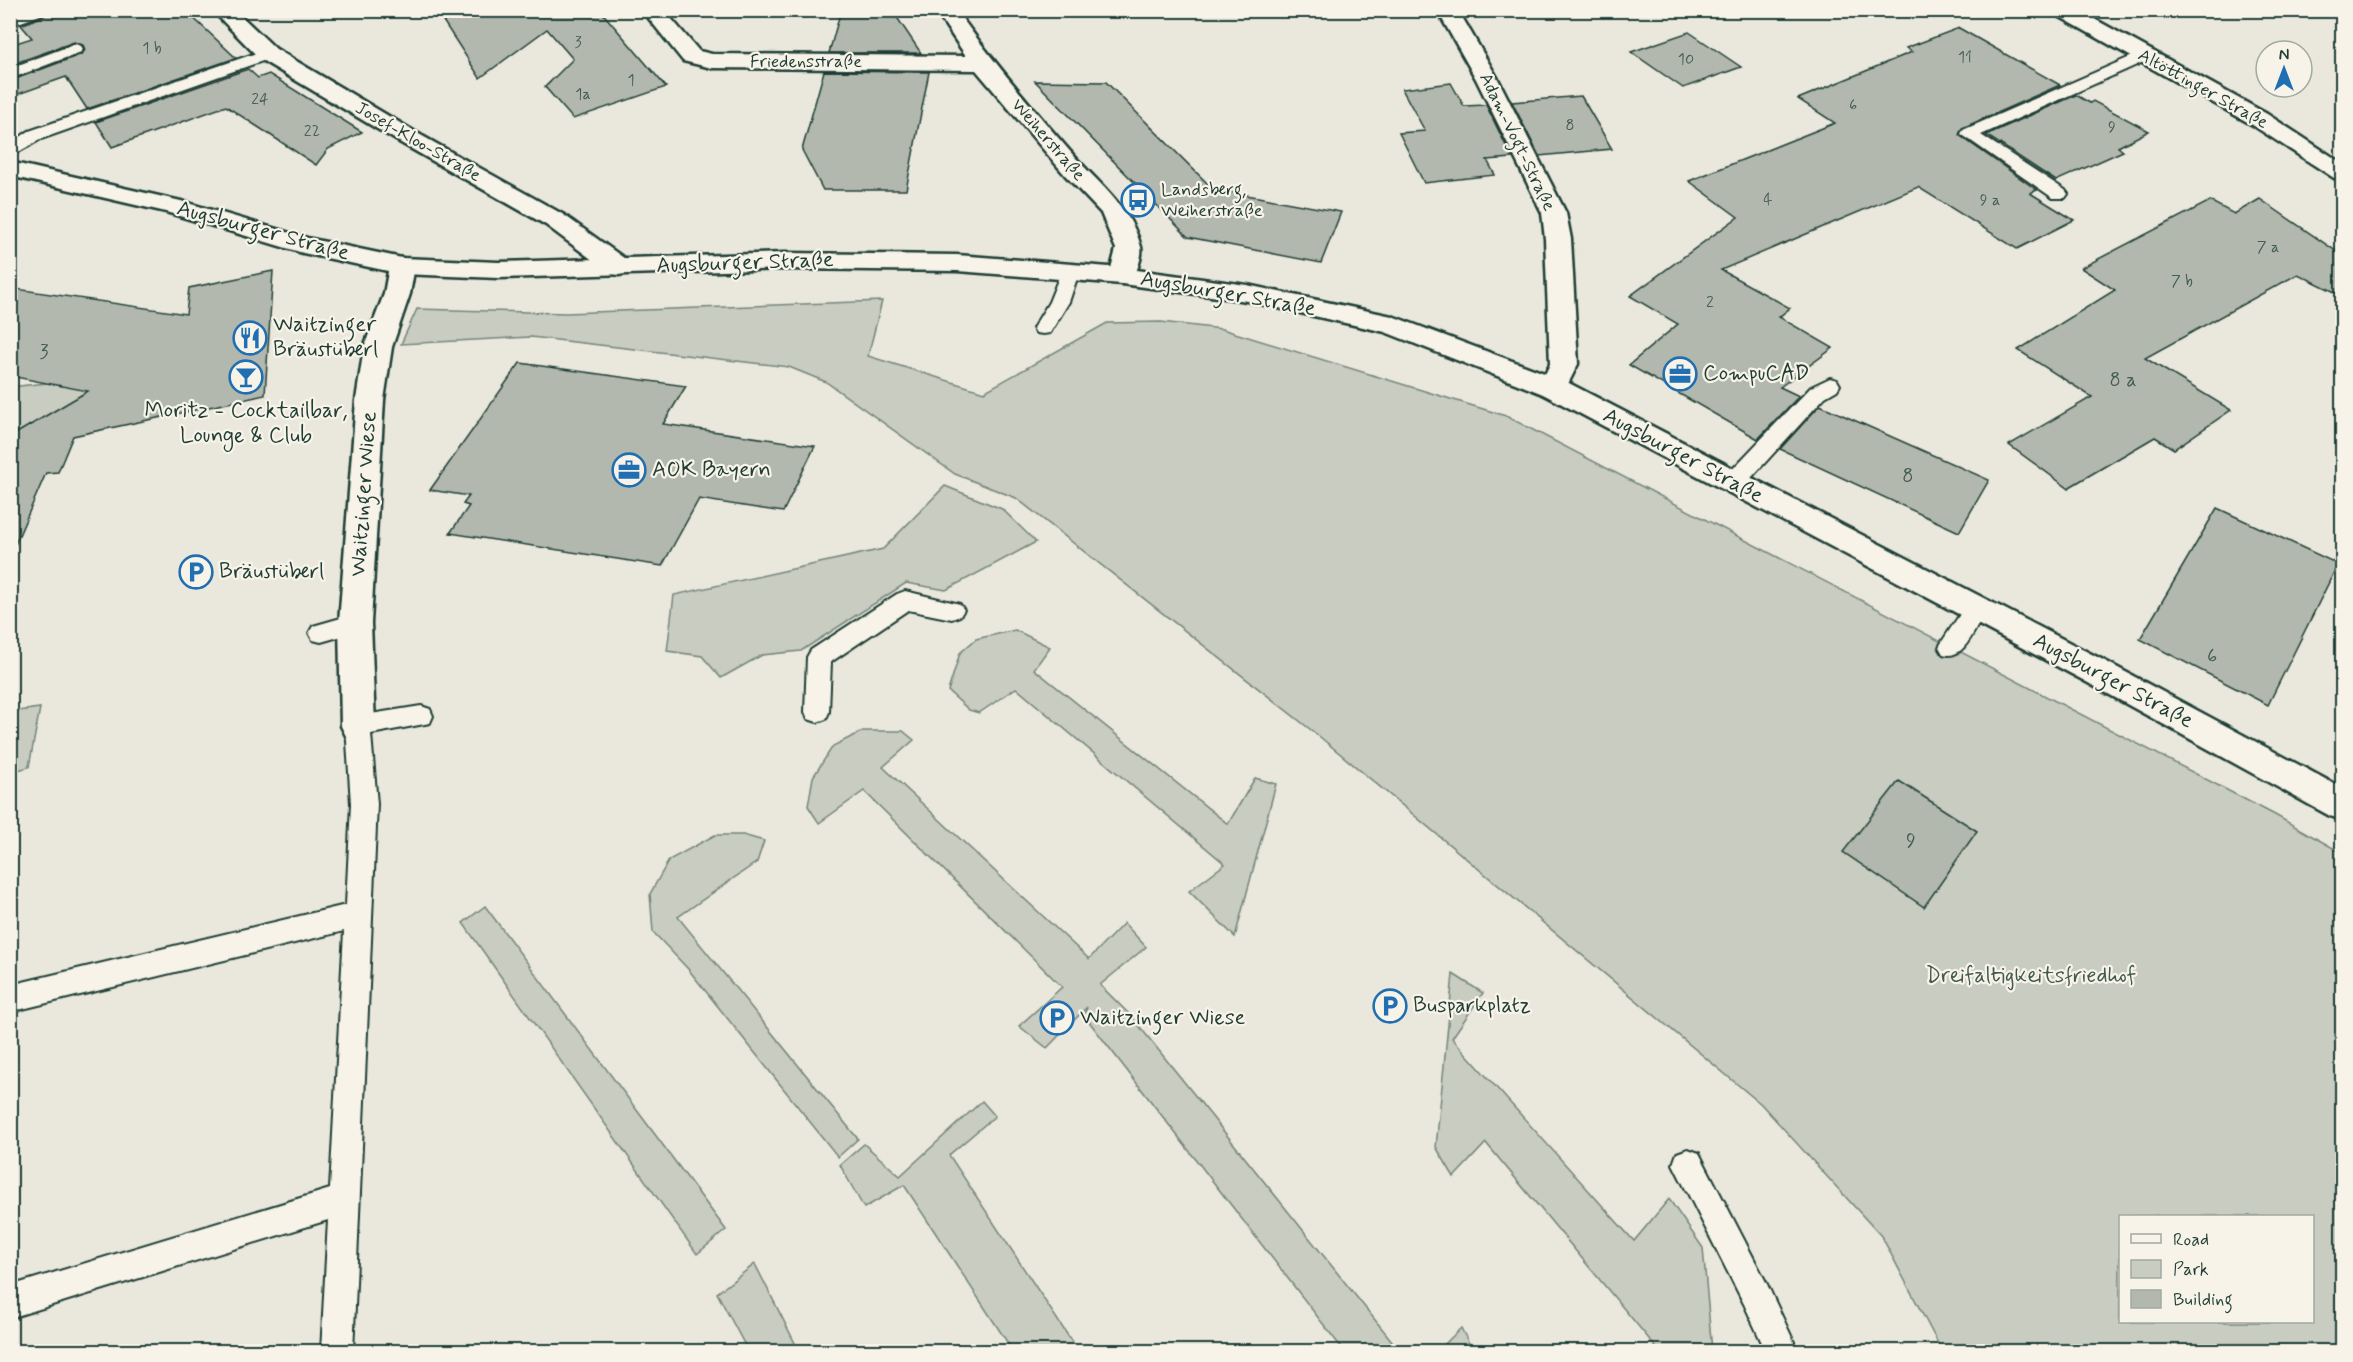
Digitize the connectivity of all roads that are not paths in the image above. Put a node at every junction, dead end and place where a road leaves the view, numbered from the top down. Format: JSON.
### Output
{"nodes":[{"id":1,"x":222,"y":10,"type":"edge"},
{"id":2,"x":652,"y":10,"type":"edge"},
{"id":3,"x":945,"y":10,"type":"edge"},
{"id":4,"x":1448,"y":10,"type":"edge"},
{"id":5,"x":38,"y":11,"type":"edge"},
{"id":6,"x":2078,"y":13,"type":"edge"},
{"id":7,"x":10,"y":21,"type":"edge"},
{"id":8,"x":75,"y":49,"type":"dead end"},
{"id":9,"x":268,"y":54,"type":"junction"},
{"id":10,"x":2144,"y":56,"type":"junction"},
{"id":11,"x":982,"y":63,"type":"junction"},
{"id":12,"x":10,"y":74,"type":"edge"},
{"id":13,"x":13,"y":168,"type":"edge"},
{"id":14,"x":2343,"y":173,"type":"edge"},
{"id":15,"x":2059,"y":194,"type":"dead end"},
{"id":16,"x":402,"y":267,"type":"junction"},
{"id":17,"x":619,"y":267,"type":"junction"},
{"id":18,"x":1070,"y":272,"type":"junction"},
{"id":19,"x":1122,"y":276,"type":"junction"},
{"id":20,"x":1043,"y":328,"type":"dead end"},
{"id":21,"x":1830,"y":386,"type":"dead end"},
{"id":22,"x":1553,"y":387,"type":"junction"},
{"id":23,"x":1733,"y":483,"type":"junction"},
{"id":24,"x":1976,"y":608,"type":"junction"},
{"id":25,"x":952,"y":610,"type":"dead end"},
{"id":26,"x":355,"y":623,"type":"junction"},
{"id":27,"x":321,"y":633,"type":"dead end"},
{"id":28,"x":1951,"y":647,"type":"dead end"},
{"id":29,"x":817,"y":712,"type":"dead end"},
{"id":30,"x":421,"y":716,"type":"dead end"},
{"id":31,"x":358,"y":726,"type":"junction"},
{"id":32,"x":2343,"y":805,"type":"edge"},
{"id":33,"x":358,"y":915,"type":"junction"},
{"id":34,"x":10,"y":999,"type":"edge"},
{"id":35,"x":1688,"y":1164,"type":"dead end"},
{"id":36,"x":344,"y":1200,"type":"junction"},
{"id":37,"x":10,"y":1302,"type":"edge"},
{"id":38,"x":337,"y":1352,"type":"edge"},
{"id":39,"x":1779,"y":1352,"type":"edge"}],
"edges":[{"from":1,"to":9,"type":"street","name":"Josef-Kloo-Straße"},
{"from":2,"to":11,"type":"street","name":"Friedensstraße"},
{"from":3,"to":11,"type":"street","name":"Weiherstraße"},
{"from":4,"to":22,"type":"street","name":"Adam-Vogt-Straße"},
{"from":5,"to":7,"type":"lane"},
{"from":6,"to":10,"type":"street","name":"Altöttinger Straße"},
{"from":8,"to":12,"type":"lane"},
{"from":9,"to":13,"type":"lane"},
{"from":9,"to":17,"type":"street","name":"Josef-Kloo-Straße"},
{"from":10,"to":14,"type":"street","name":"Altöttinger Straße"},
{"from":10,"to":15,"type":"lane"},
{"from":11,"to":19,"type":"street","name":"Weiherstraße"},
{"from":13,"to":16,"type":"street","name":"Augsburger Straße"},
{"from":16,"to":17,"type":"street","name":"Augsburger Straße"},
{"from":16,"to":26,"type":"street","name":"Waitzinger Wiese"},
{"from":17,"to":18,"type":"street","name":"Augsburger Straße"},
{"from":18,"to":19,"type":"street","name":"Augsburger Straße"},
{"from":18,"to":20,"type":"lane"},
{"from":19,"to":22,"type":"street","name":"Augsburger Straße"},
{"from":21,"to":23,"type":"lane"},
{"from":22,"to":23,"type":"street","name":"Augsburger Straße"},
{"from":23,"to":24,"type":"street","name":"Augsburger Straße"},
{"from":24,"to":28,"type":"lane"},
{"from":24,"to":32,"type":"street","name":"Augsburger Straße"},
{"from":25,"to":29,"type":"lane"},
{"from":26,"to":27,"type":"lane"},
{"from":26,"to":31,"type":"street","name":"Waitzinger Wiese"},
{"from":30,"to":31,"type":"lane"},
{"from":31,"to":33,"type":"lane"},
{"from":33,"to":34,"type":"lane"},
{"from":33,"to":36,"type":"lane"},
{"from":35,"to":39,"type":"lane"},
{"from":36,"to":37,"type":"lane"},
{"from":36,"to":38,"type":"lane"}]}
